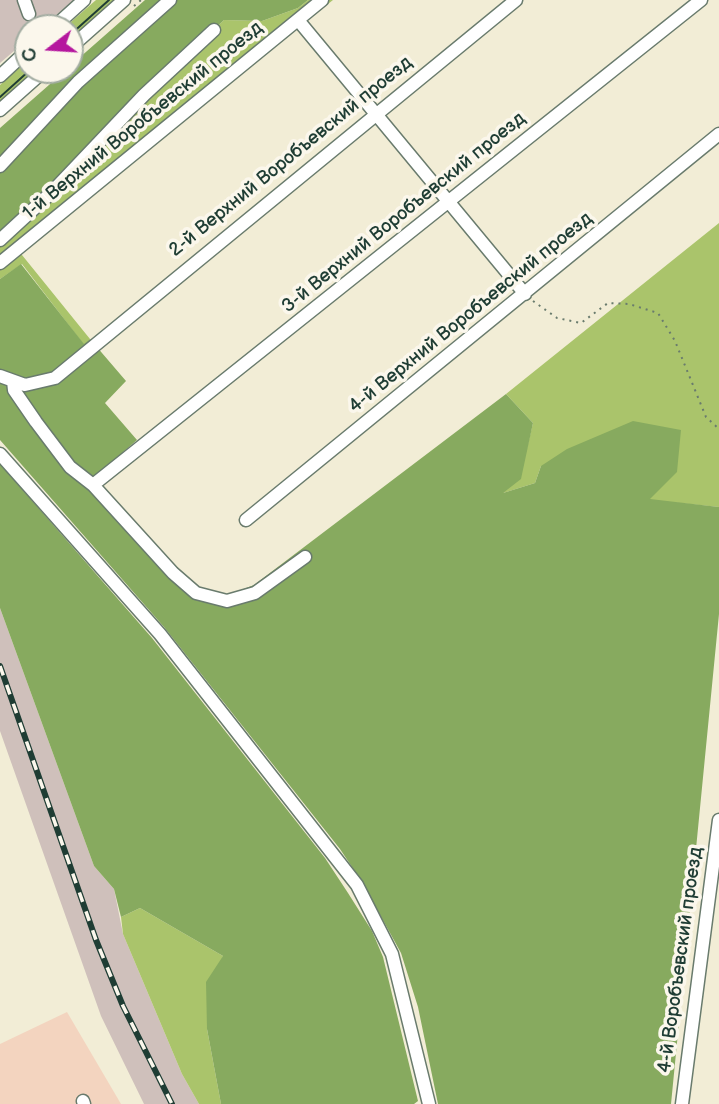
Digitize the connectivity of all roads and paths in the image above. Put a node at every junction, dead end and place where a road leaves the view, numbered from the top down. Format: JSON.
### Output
{"nodes":[{"id":1,"x":24,"y":0,"type":"edge"},
{"id":2,"x":84,"y":0,"type":"edge"},
{"id":3,"x":124,"y":0,"type":"edge"},
{"id":4,"x":170,"y":0,"type":"edge"},
{"id":5,"x":322,"y":0,"type":"edge"},
{"id":6,"x":516,"y":0,"type":"edge"},
{"id":7,"x":701,"y":0,"type":"edge"},
{"id":8,"x":29,"y":14,"type":"dead end"},
{"id":9,"x":68,"y":14,"type":"edge"},
{"id":10,"x":298,"y":19,"type":"junction"},
{"id":11,"x":214,"y":30,"type":"dead end"},
{"id":12,"x":84,"y":36,"type":"edge"},
{"id":13,"x":14,"y":63,"type":"edge"},
{"id":14,"x":0,"y":76,"type":"edge"},
{"id":15,"x":29,"y":84,"type":"edge"},
{"id":16,"x":0,"y":110,"type":"edge"},
{"id":17,"x":377,"y":112,"type":"junction"},
{"id":18,"x":719,"y":134,"type":"edge"},
{"id":19,"x":0,"y":166,"type":"edge"},
{"id":20,"x":450,"y":201,"type":"junction"},
{"id":21,"x":0,"y":240,"type":"edge"},
{"id":22,"x":0,"y":262,"type":"edge"},
{"id":23,"x":525,"y":294,"type":"junction"},
{"id":24,"x":6,"y":378,"type":"edge"},
{"id":25,"x":719,"y":429,"type":"edge"},
{"id":26,"x":0,"y":454,"type":"edge"},
{"id":27,"x":93,"y":485,"type":"junction"},
{"id":28,"x":246,"y":520,"type":"dead end"},
{"id":29,"x":305,"y":557,"type":"dead end"},
{"id":30,"x":719,"y":820,"type":"edge"},
{"id":31,"x":429,"y":1104,"type":"edge"},
{"id":32,"x":682,"y":1104,"type":"edge"}],
"edges":[{"from":1,"to":8,"type":"street"},
{"from":2,"to":9,"type":"street"},
{"from":3,"to":12,"type":"street"},
{"from":4,"to":19,"type":"street"},
{"from":5,"to":10,"type":"street","name":"1-й Верхний Воробъевский проезд"},
{"from":6,"to":17,"type":"street","name":"2-й Верхний Воробъевский проезд"},
{"from":7,"to":20,"type":"street","name":"3-й Верхний Воробъевский проезд"},
{"from":10,"to":17,"type":"street"},
{"from":10,"to":22,"type":"street","name":"1-й Верхний Воробъевский проезд"},
{"from":11,"to":21,"type":"street"},
{"from":13,"to":14,"type":"street"},
{"from":15,"to":16,"type":"street"},
{"from":17,"to":20,"type":"street"},
{"from":17,"to":24,"type":"street","name":"2-й Верхний Воробъевский проезд"},
{"from":18,"to":23,"type":"street","name":"4-й Верхний Воробъевский проезд"},
{"from":20,"to":23,"type":"street"},
{"from":20,"to":27,"type":"street","name":"3-й Верхний Воробъевский проезд"},
{"from":23,"to":25,"type":"path"},
{"from":23,"to":28,"type":"street","name":"4-й Верхний Воробъевский проезд"},
{"from":24,"to":27,"type":"street"},
{"from":26,"to":31,"type":"street"},
{"from":27,"to":29,"type":"street"},
{"from":30,"to":32,"type":"street","name":"4-й Воробъевский проезд"}]}
